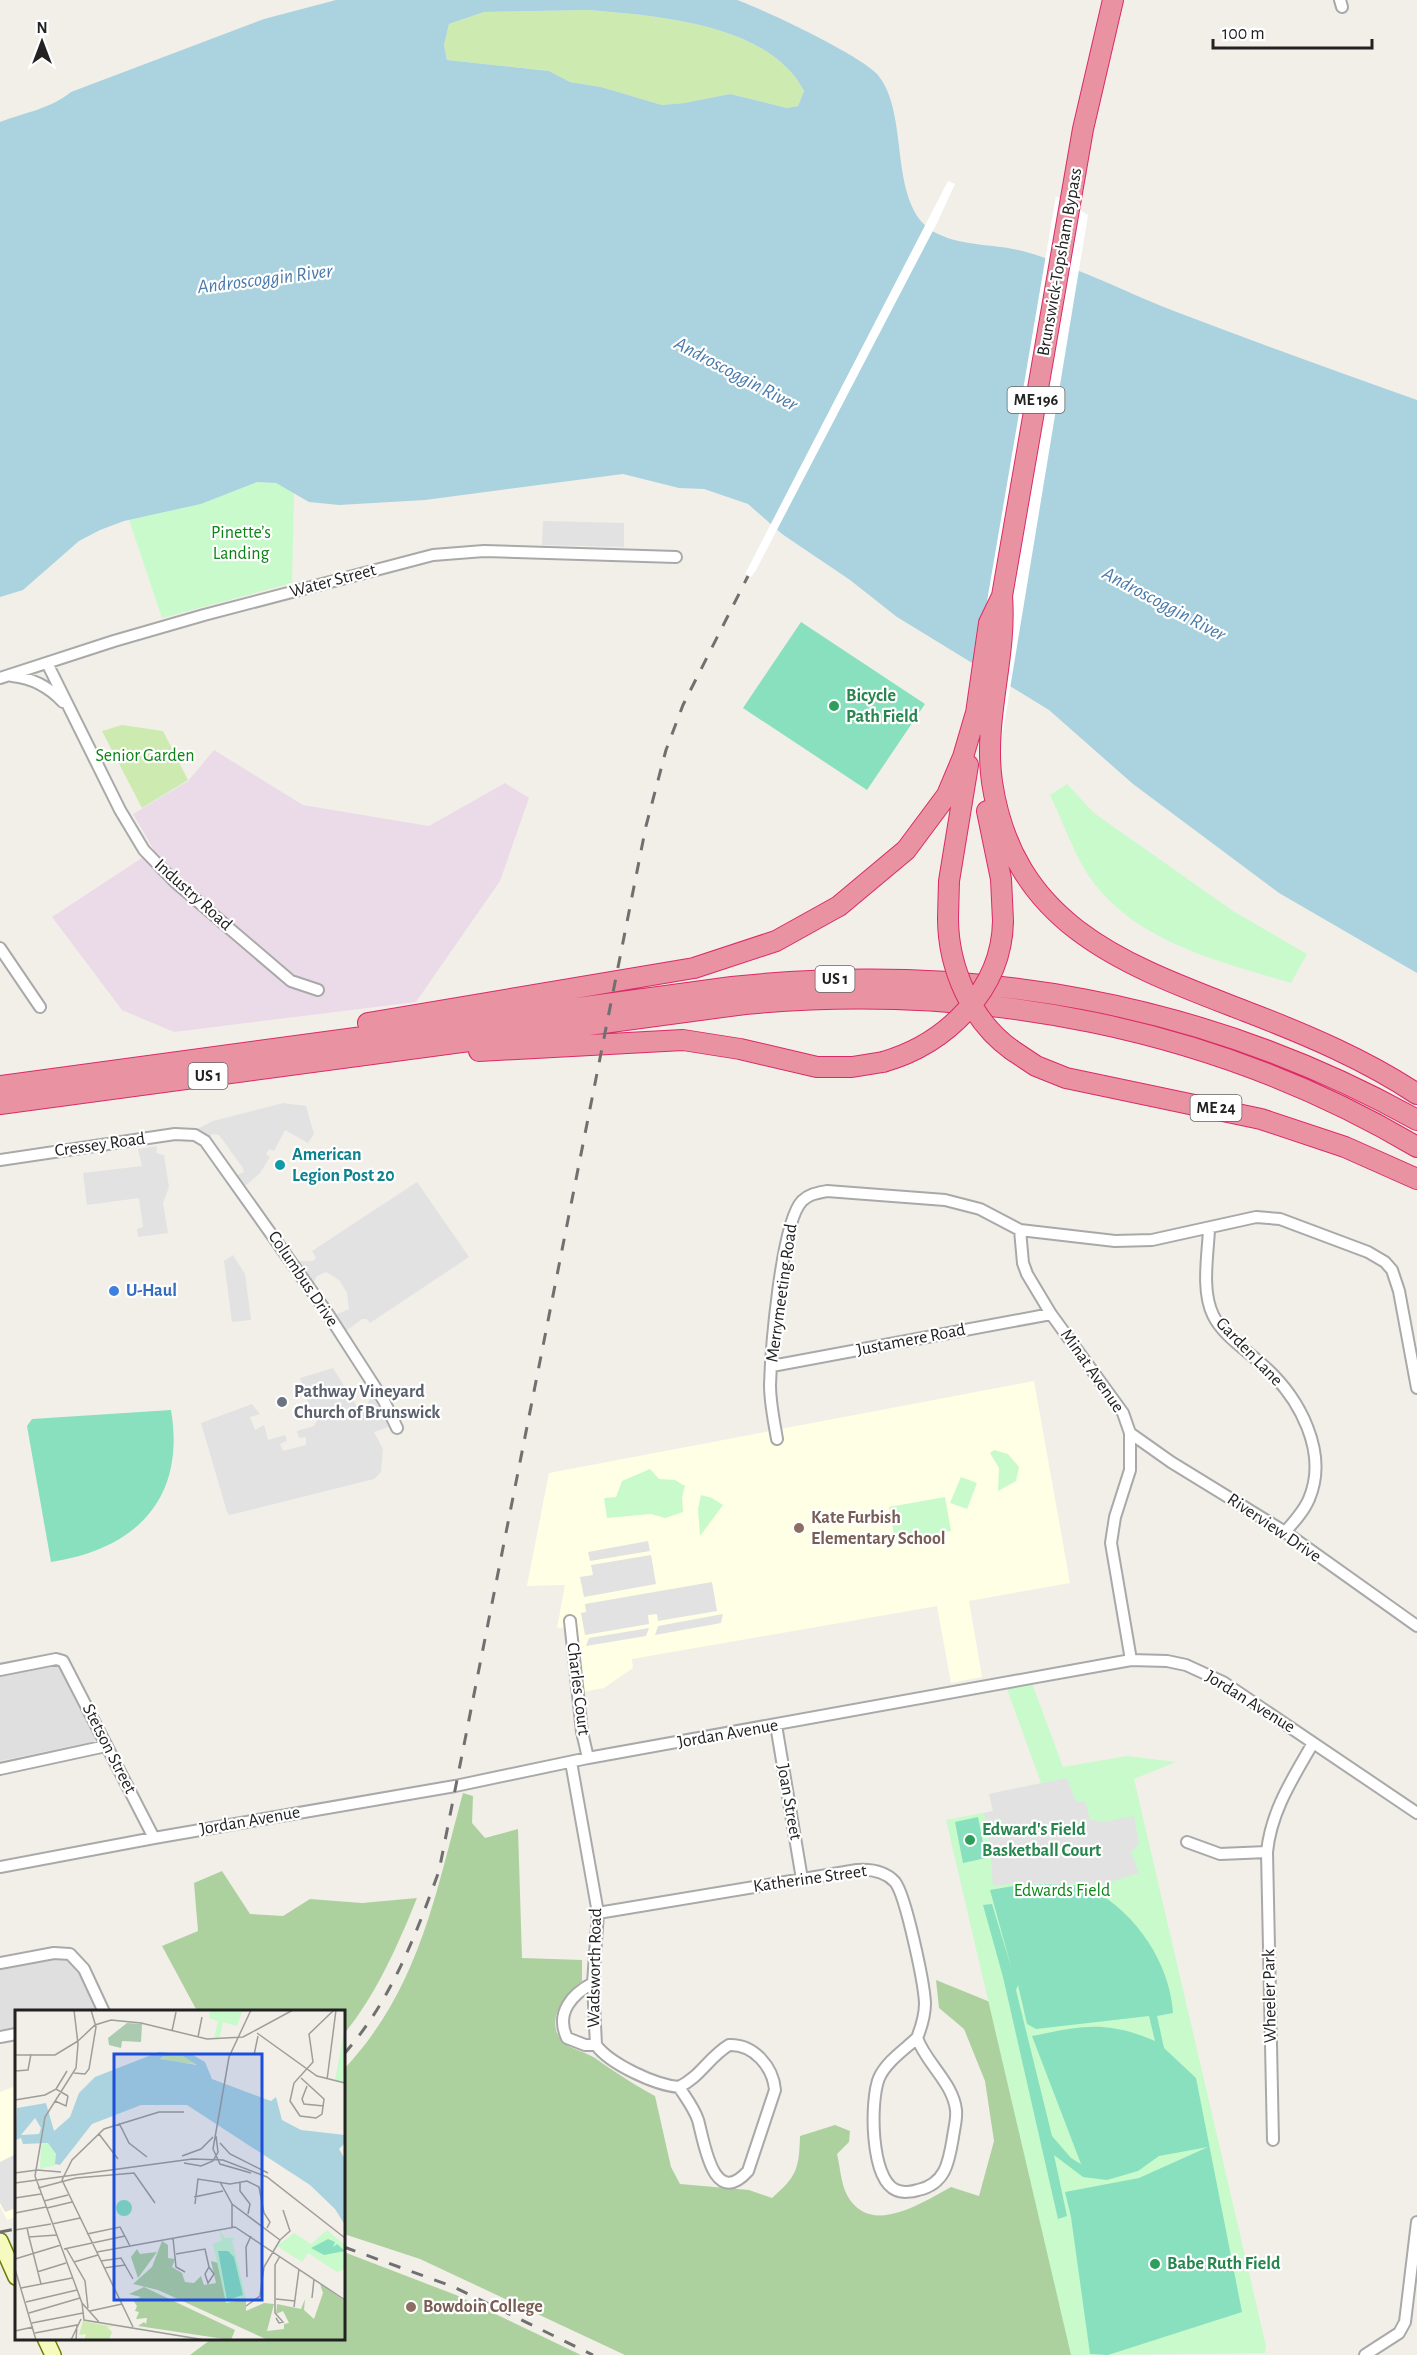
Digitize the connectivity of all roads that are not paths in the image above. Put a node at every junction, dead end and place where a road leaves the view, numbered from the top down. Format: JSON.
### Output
{"nodes":[{"id":1,"x":1113,"y":0,"type":"edge"},
{"id":2,"x":676,"y":557,"type":"dead end"},
{"id":3,"x":47,"y":663,"type":"junction"},
{"id":4,"x":4,"y":677,"type":"edge"},
{"id":5,"x":67,"y":706,"type":"junction"},
{"id":6,"x":983,"y":721,"type":"junction"},
{"id":7,"x":0,"y":948,"type":"edge"},
{"id":8,"x":318,"y":990,"type":"dead end"},
{"id":9,"x":40,"y":1007,"type":"dead end"},
{"id":10,"x":417,"y":1048,"type":"junction"},
{"id":11,"x":234,"y":1054,"type":"junction"},
{"id":12,"x":0,"y":1086,"type":"edge"},
{"id":13,"x":1417,"y":1095,"type":"edge"},
{"id":14,"x":0,"y":1104,"type":"edge"},
{"id":15,"x":1417,"y":1120,"type":"edge"},
{"id":16,"x":199,"y":1137,"type":"joint"},
{"id":17,"x":1417,"y":1147,"type":"edge"},
{"id":18,"x":0,"y":1160,"type":"edge"},
{"id":19,"x":1417,"y":1179,"type":"edge"},
{"id":20,"x":1209,"y":1229,"type":"junction"},
{"id":21,"x":1020,"y":1230,"type":"junction"},
{"id":22,"x":1051,"y":1314,"type":"junction"},
{"id":23,"x":772,"y":1366,"type":"junction"},
{"id":24,"x":1417,"y":1388,"type":"edge"},
{"id":25,"x":397,"y":1428,"type":"dead end"},
{"id":26,"x":1130,"y":1433,"type":"junction"},
{"id":27,"x":777,"y":1439,"type":"dead end"},
{"id":28,"x":1285,"y":1532,"type":"junction"},
{"id":29,"x":570,"y":1621,"type":"dead end"},
{"id":30,"x":1417,"y":1626,"type":"edge"},
{"id":31,"x":1131,"y":1660,"type":"junction"},
{"id":32,"x":0,"y":1670,"type":"edge"},
{"id":33,"x":776,"y":1725,"type":"junction"},
{"id":34,"x":1313,"y":1743,"type":"junction"},
{"id":35,"x":106,"y":1746,"type":"junction"},
{"id":36,"x":588,"y":1758,"type":"junction"},
{"id":37,"x":572,"y":1762,"type":"junction"},
{"id":38,"x":0,"y":1769,"type":"edge"},
{"id":39,"x":1417,"y":1813,"type":"edge"},
{"id":40,"x":154,"y":1838,"type":"junction"},
{"id":41,"x":1187,"y":1842,"type":"dead end"},
{"id":42,"x":1267,"y":1852,"type":"junction"},
{"id":43,"x":0,"y":1867,"type":"edge"},
{"id":44,"x":802,"y":1879,"type":"junction"},
{"id":45,"x":598,"y":1913,"type":"junction"},
{"id":46,"x":0,"y":1963,"type":"edge"},
{"id":47,"x":593,"y":1983,"type":"junction"},
{"id":48,"x":103,"y":2010,"type":"edge"},
{"id":49,"x":15,"y":2034,"type":"edge"},
{"id":50,"x":0,"y":2037,"type":"edge"},
{"id":51,"x":917,"y":2038,"type":"junction"},
{"id":52,"x":596,"y":2045,"type":"junction"},
{"id":53,"x":679,"y":2087,"type":"junction"},
{"id":54,"x":1273,"y":2140,"type":"dead end"},
{"id":55,"x":1417,"y":2222,"type":"edge"},
{"id":56,"x":3,"y":2246,"type":"edge"},
{"id":57,"x":15,"y":2275,"type":"edge"},
{"id":58,"x":46,"y":2340,"type":"edge"},
{"id":59,"x":54,"y":2355,"type":"edge"},
{"id":60,"x":1365,"y":2355,"type":"edge"}],
"edges":[{"from":1,"to":6,"type":"highway","name":"Brunswick-Topsham Bypass","number":"ME 196"},
{"from":2,"to":3,"type":"street","name":"Water Street"},
{"from":3,"to":4,"type":"street","name":"Water Street"},
{"from":3,"to":5,"type":"street","name":"Industry Road"},
{"from":4,"to":5,"type":"street","name":"Industry Road"},
{"from":5,"to":8,"type":"street","name":"Industry Road"},
{"from":6,"to":10,"type":"highway","bridge":true},
{"from":6,"to":11,"type":"highway"},
{"from":6,"to":13,"type":"highway"},
{"from":6,"to":19,"type":"highway","number":"ME 24","bridge":true},
{"from":7,"to":9,"type":"street"},
{"from":10,"to":14,"type":"highway","number":"US 1"},
{"from":10,"to":17,"type":"highway","number":"US 1"},
{"from":11,"to":12,"type":"highway","number":"US 1"},
{"from":11,"to":15,"type":"highway","number":"US 1"},
{"from":16,"to":18,"type":"street","name":"Cressey Road"},
{"from":16,"to":25,"type":"street","name":"Columbus Drive"},
{"from":20,"to":21,"type":"street","name":"Merrymeeting Road"},
{"from":20,"to":24,"type":"street","name":"Merrymeeting Road"},
{"from":20,"to":28,"type":"street","name":"Garden Lane"},
{"from":21,"to":22,"type":"street","name":"Minat Avenue"},
{"from":21,"to":23,"type":"street","name":"Merrymeeting Road"},
{"from":22,"to":23,"type":"street","name":"Justamere Road"},
{"from":22,"to":26,"type":"street","name":"Minat Avenue"},
{"from":23,"to":27,"type":"street","name":"Merrymeeting Road"},
{"from":26,"to":28,"type":"street","name":"Riverview Drive"},
{"from":26,"to":31,"type":"street","name":"Minat Avenue"},
{"from":28,"to":30,"type":"street","name":"Riverview Drive"},
{"from":29,"to":36,"type":"street","name":"Charles Court"},
{"from":31,"to":33,"type":"street","name":"Jordan Avenue"},
{"from":31,"to":34,"type":"street","name":"Jordan Avenue"},
{"from":32,"to":35,"type":"street","name":"Stetson Street"},
{"from":33,"to":36,"type":"street","name":"Jordan Avenue"},
{"from":33,"to":44,"type":"street","name":"Joan Street"},
{"from":34,"to":39,"type":"street","name":"Jordan Avenue"},
{"from":34,"to":42,"type":"street","name":"Wheeler Park"},
{"from":35,"to":38,"type":"street"},
{"from":35,"to":40,"type":"street","name":"Stetson Street"},
{"from":36,"to":37,"type":"street","name":"Jordan Avenue"},
{"from":37,"to":40,"type":"street","name":"Jordan Avenue"},
{"from":37,"to":45,"type":"street","name":"Wadsworth Road"},
{"from":40,"to":43,"type":"street","name":"Jordan Avenue"},
{"from":41,"to":42,"type":"street"},
{"from":42,"to":54,"type":"street","name":"Wheeler Park"},
{"from":44,"to":45,"type":"street","name":"Katherine Street"},
{"from":44,"to":51,"type":"street","name":"Katherine Street"},
{"from":45,"to":47,"type":"street","name":"Wadsworth Road"},
{"from":46,"to":48,"type":"street"},
{"from":47,"to":52,"type":"street","name":"Wadsworth Road"},
{"from":47,"to":52,"type":"street"},
{"from":49,"to":50,"type":"street"},
{"from":51,"to":51,"type":"street"},
{"from":52,"to":53,"type":"street","name":"Wadsworth Road"},
{"from":53,"to":53,"type":"street"},
{"from":55,"to":60,"type":"street"},
{"from":56,"to":57,"type":"street"},
{"from":58,"to":59,"type":"street"}]}
